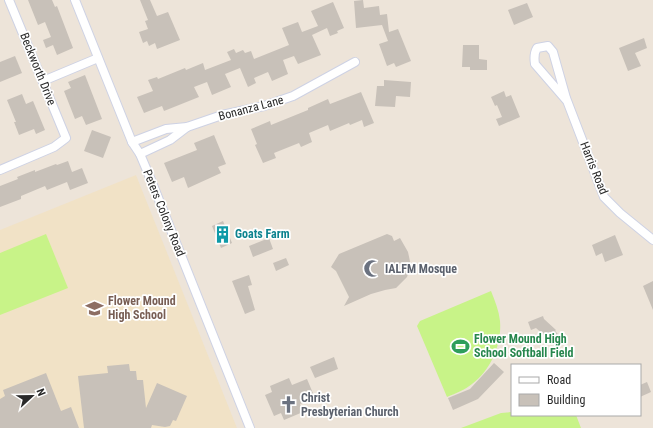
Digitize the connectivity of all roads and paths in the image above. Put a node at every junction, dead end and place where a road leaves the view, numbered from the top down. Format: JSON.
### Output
{"nodes":[{"id":1,"x":9,"y":0,"type":"edge"},
{"id":2,"x":75,"y":0,"type":"edge"},
{"id":3,"x":98,"y":58,"type":"junction"},
{"id":4,"x":355,"y":62,"type":"dead end"},
{"id":5,"x":43,"y":81,"type":"junction"},
{"id":6,"x":567,"y":101,"type":"junction"},
{"id":7,"x":187,"y":128,"type":"junction"},
{"id":8,"x":132,"y":142,"type":"junction"},
{"id":9,"x":140,"y":154,"type":"junction"},
{"id":10,"x":0,"y":170,"type":"edge"},
{"id":11,"x":653,"y":240,"type":"edge"},
{"id":12,"x":250,"y":428,"type":"edge"}],
"edges":[{"from":1,"to":5,"type":"street","name":"Beckworth Drive"},
{"from":2,"to":3,"type":"street","name":"Peters Colony Road"},
{"from":3,"to":5,"type":"street"},
{"from":3,"to":8,"type":"street","name":"Peters Colony Road"},
{"from":4,"to":7,"type":"street","name":"Bonanza Lane"},
{"from":5,"to":10,"type":"street","name":"Beckworth Drive"},
{"from":6,"to":6,"type":"street","name":"Harris Road"},
{"from":6,"to":11,"type":"street","name":"Harris Road"},
{"from":7,"to":8,"type":"street","name":"Bonanza Lane"},
{"from":7,"to":9,"type":"street","name":"Bonanza Lane"},
{"from":8,"to":9,"type":"street","name":"Peters Colony Road"},
{"from":9,"to":12,"type":"street","name":"Peters Colony Road"}]}
